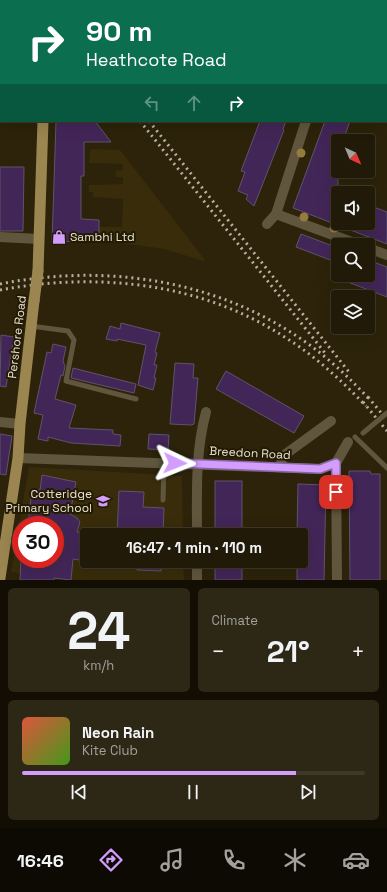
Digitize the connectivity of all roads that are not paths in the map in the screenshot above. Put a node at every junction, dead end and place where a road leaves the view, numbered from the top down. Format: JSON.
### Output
{"nodes":[{"id":1,"x":42,"y":122,"type":"edge"},
{"id":2,"x":306,"y":122,"type":"edge"},
{"id":3,"x":276,"y":214,"type":"junction"},
{"id":4,"x":267,"y":224,"type":"dead end"},
{"id":5,"x":0,"y":237,"type":"edge"},
{"id":6,"x":341,"y":238,"type":"edge"},
{"id":7,"x":39,"y":239,"type":"junction"},
{"id":8,"x":375,"y":251,"type":"edge"},
{"id":9,"x":387,"y":255,"type":"edge"},
{"id":10,"x":31,"y":326,"type":"junction"},
{"id":11,"x":136,"y":399,"type":"dead end"},
{"id":12,"x":206,"y":412,"type":"dead end"},
{"id":13,"x":387,"y":413,"type":"edge"},
{"id":14,"x":331,"y":421,"type":"dead end"},
{"id":15,"x":0,"y":422,"type":"edge"},
{"id":16,"x":20,"y":424,"type":"junction"},
{"id":17,"x":351,"y":440,"type":"junction"},
{"id":18,"x":18,"y":458,"type":"junction"},
{"id":19,"x":164,"y":462,"type":"junction"},
{"id":20,"x":197,"y":463,"type":"junction"},
{"id":21,"x":336,"y":463,"type":"junction"},
{"id":22,"x":280,"y":467,"type":"junction"},
{"id":23,"x":387,"y":468,"type":"edge"},
{"id":24,"x":163,"y":500,"type":"dead end"},
{"id":25,"x":197,"y":528,"type":"edge"},
{"id":26,"x":197,"y":568,"type":"edge"},
{"id":27,"x":0,"y":578,"type":"edge"},
{"id":28,"x":197,"y":580,"type":"edge"},
{"id":29,"x":337,"y":580,"type":"edge"}],
"edges":[{"from":1,"to":7,"type":"main road","name":"Pershore Road"},
{"from":2,"to":3,"type":"street"},
{"from":3,"to":4,"type":"street"},
{"from":3,"to":6,"type":"street"},
{"from":5,"to":7,"type":"street"},
{"from":7,"to":10,"type":"main road","name":"Pershore Road","bridge":true},
{"from":8,"to":9,"type":"street"},
{"from":10,"to":11,"type":"lane"},
{"from":10,"to":16,"type":"main road","name":"Pershore Road"},
{"from":12,"to":20,"type":"street"},
{"from":13,"to":17,"type":"lane","bridge":true},
{"from":14,"to":22,"type":"street"},
{"from":15,"to":16,"type":"street"},
{"from":16,"to":18,"type":"main road","name":"Pershore Road"},
{"from":17,"to":21,"type":"street"},
{"from":17,"to":23,"type":"lane"},
{"from":18,"to":19,"type":"street","name":"Breedon Road"},
{"from":18,"to":27,"type":"main road","name":"Pershore Road"},
{"from":19,"to":20,"type":"street","name":"Breedon Road"},
{"from":19,"to":24,"type":"lane"},
{"from":20,"to":22,"type":"street","name":"Breedon Road"},
{"from":20,"to":25,"type":"street"},
{"from":21,"to":22,"type":"street","name":"Breedon Road"},
{"from":21,"to":29,"type":"street"},
{"from":26,"to":28,"type":"street"}]}
